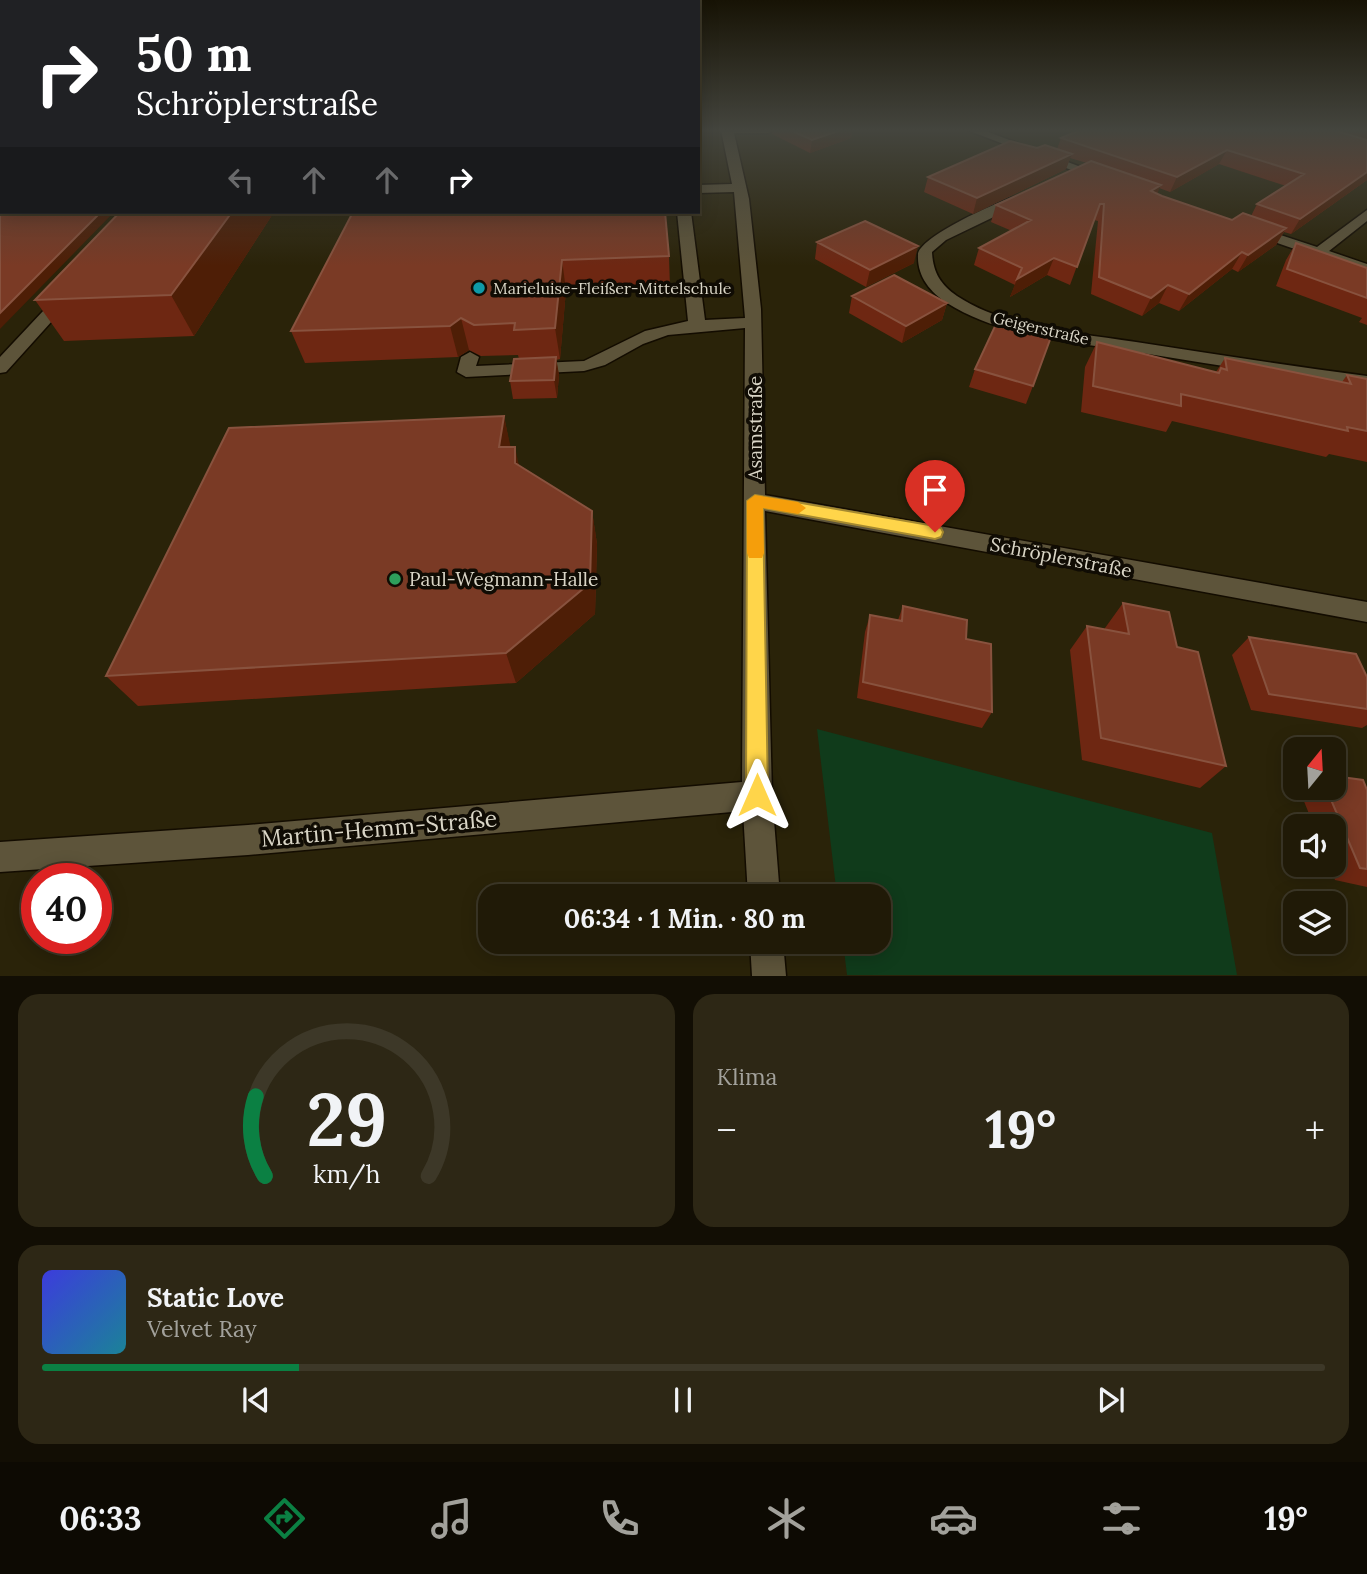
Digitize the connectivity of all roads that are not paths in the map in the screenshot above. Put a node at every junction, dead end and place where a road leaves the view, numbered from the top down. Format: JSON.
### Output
{"nodes":[{"id":1,"x":737,"y":176,"type":"edge"},
{"id":2,"x":1070,"y":176,"type":"edge"},
{"id":3,"x":1098,"y":176,"type":"edge"},
{"id":4,"x":1059,"y":181,"type":"edge"},
{"id":5,"x":1122,"y":184,"type":"edge"},
{"id":6,"x":740,"y":188,"type":"junction"},
{"id":7,"x":700,"y":189,"type":"edge"},
{"id":8,"x":1035,"y":192,"type":"edge"},
{"id":9,"x":684,"y":214,"type":"edge"},
{"id":10,"x":1367,"y":214,"type":"edge"},
{"id":11,"x":1240,"y":225,"type":"edge"},
{"id":12,"x":1318,"y":253,"type":"junction"},
{"id":13,"x":1367,"y":269,"type":"edge"},
{"id":14,"x":72,"y":289,"type":"edge"},
{"id":15,"x":754,"y":323,"type":"junction"},
{"id":16,"x":696,"y":325,"type":"junction"},
{"id":17,"x":470,"y":357,"type":"edge"},
{"id":18,"x":0,"y":368,"type":"edge"},
{"id":19,"x":1367,"y":382,"type":"edge"},
{"id":20,"x":755,"y":501,"type":"junction"},
{"id":21,"x":1367,"y":612,"type":"edge"},
{"id":22,"x":757,"y":795,"type":"junction"},
{"id":23,"x":0,"y":857,"type":"edge"},
{"id":24,"x":763,"y":884,"type":"edge"},
{"id":25,"x":768,"y":954,"type":"edge"},
{"id":26,"x":769,"y":975,"type":"edge"}],
"edges":[{"from":1,"to":6,"type":"street","name":"Asamstraße"},
{"from":2,"to":4,"type":"street"},
{"from":3,"to":5,"type":"street"},
{"from":6,"to":7,"type":"street"},
{"from":6,"to":15,"type":"street","name":"Asamstraße"},
{"from":8,"to":19,"type":"street","name":"Geigerstraße"},
{"from":9,"to":16,"type":"street"},
{"from":10,"to":12,"type":"street"},
{"from":11,"to":12,"type":"street"},
{"from":12,"to":13,"type":"street"},
{"from":14,"to":18,"type":"street"},
{"from":15,"to":16,"type":"street"},
{"from":15,"to":20,"type":"street","name":"Asamstraße"},
{"from":16,"to":17,"type":"street"},
{"from":20,"to":21,"type":"street","name":"Schröplerstraße"},
{"from":20,"to":22,"type":"street","name":"Asamstraße"},
{"from":22,"to":23,"type":"street","name":"Martin-Hemm-Straße"},
{"from":22,"to":24,"type":"street","name":"Asamstraße"},
{"from":25,"to":26,"type":"street"}]}
